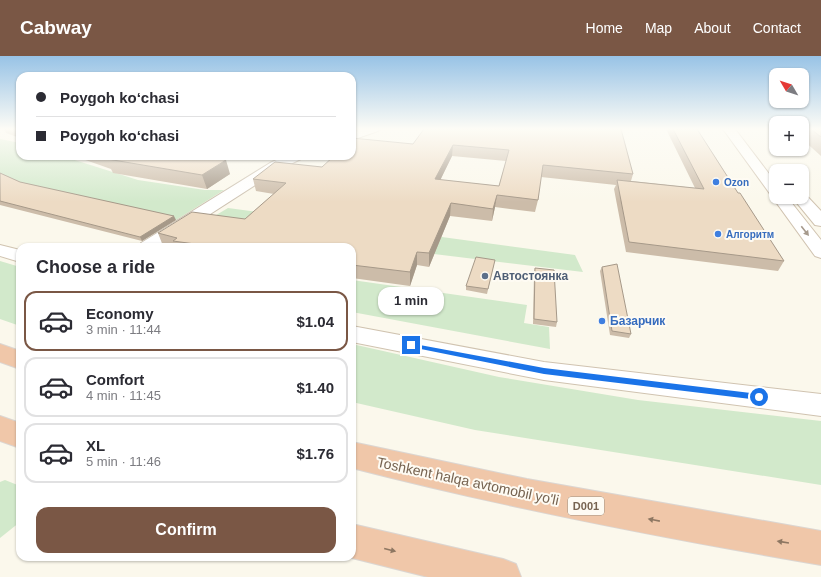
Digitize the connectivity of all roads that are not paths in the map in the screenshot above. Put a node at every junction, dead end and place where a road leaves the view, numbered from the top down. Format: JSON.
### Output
{"nodes":[{"id":1,"x":747,"y":153,"type":"edge"},
{"id":2,"x":288,"y":160,"type":"edge"},
{"id":3,"x":769,"y":183,"type":"edge"},
{"id":4,"x":784,"y":204,"type":"edge"},
{"id":5,"x":806,"y":204,"type":"edge"},
{"id":6,"x":821,"y":221,"type":"edge"},
{"id":7,"x":153,"y":243,"type":"edge"},
{"id":8,"x":0,"y":250,"type":"edge"},
{"id":9,"x":821,"y":252,"type":"edge"},
{"id":10,"x":16,"y":255,"type":"edge"},
{"id":11,"x":356,"y":335,"type":"edge"},
{"id":12,"x":0,"y":353,"type":"edge"},
{"id":13,"x":16,"y":359,"type":"edge"},
{"id":14,"x":821,"y":405,"type":"edge"},
{"id":15,"x":0,"y":428,"type":"edge"},
{"id":16,"x":16,"y":434,"type":"edge"},
{"id":17,"x":356,"y":456,"type":"edge"},
{"id":18,"x":356,"y":542,"type":"edge"},
{"id":19,"x":821,"y":548,"type":"edge"},
{"id":20,"x":503,"y":577,"type":"edge"}],
"edges":[{"from":1,"to":3,"type":"street"},
{"from":2,"to":7,"type":"street"},
{"from":4,"to":9,"type":"street","one_way":true},
{"from":5,"to":6,"type":"street"},
{"from":8,"to":10,"type":"street"},
{"from":11,"to":14,"type":"street"},
{"from":12,"to":13,"type":"highway"},
{"from":15,"to":16,"type":"highway"},
{"from":19,"to":17,"type":"highway","name":"Toshkent halqa avtomobil yo'li","number":"D001","one_way":true},
{"from":18,"to":20,"type":"highway","one_way":true}]}
